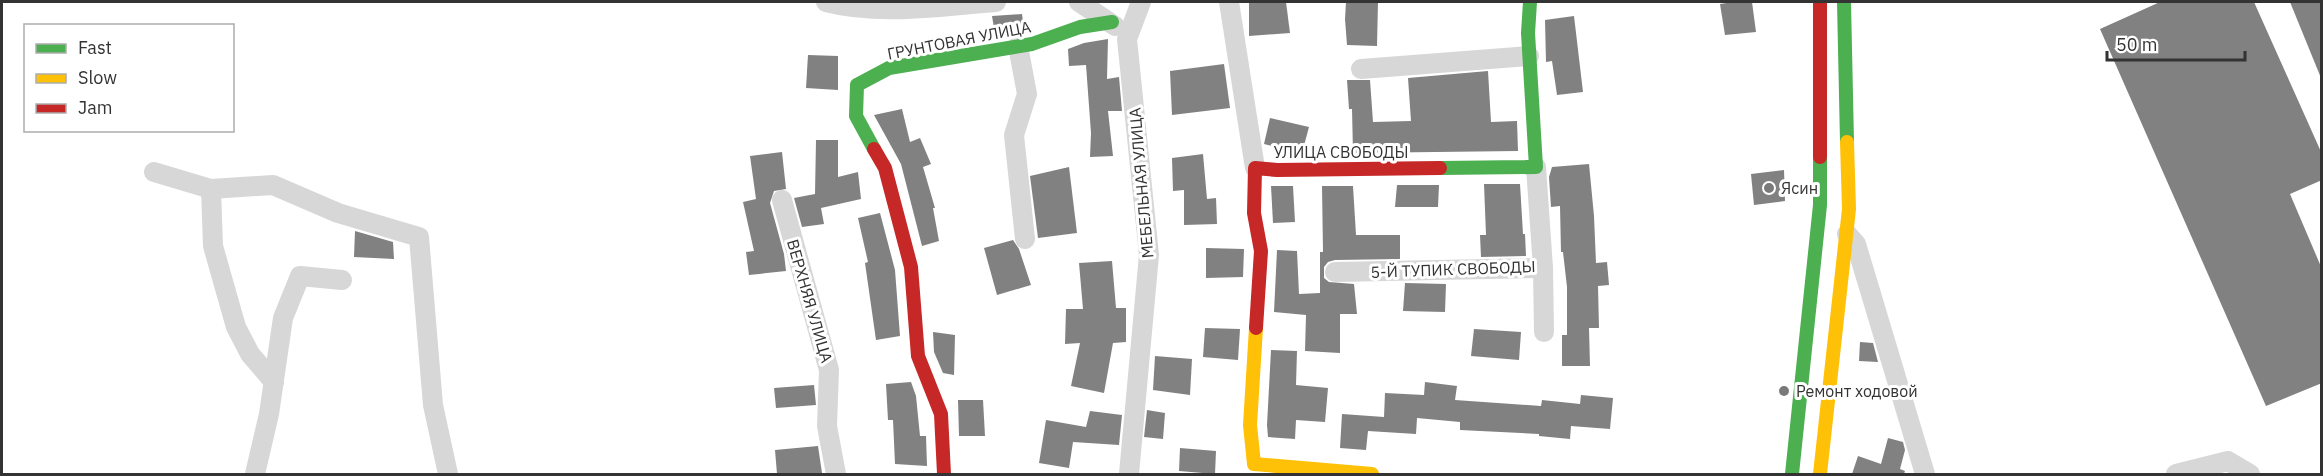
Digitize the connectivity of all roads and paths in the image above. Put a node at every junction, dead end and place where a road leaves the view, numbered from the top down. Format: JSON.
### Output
{"nodes":[{"id":1,"x":826,"y":2,"type":"edge"},
{"id":2,"x":996,"y":2,"type":"edge"},
{"id":3,"x":1079,"y":2,"type":"edge"},
{"id":4,"x":1141,"y":2,"type":"edge"},
{"id":5,"x":1230,"y":2,"type":"edge"},
{"id":6,"x":1530,"y":2,"type":"edge"},
{"id":7,"x":1820,"y":2,"type":"edge"},
{"id":8,"x":1844,"y":2,"type":"edge"},
{"id":9,"x":905,"y":5,"type":"edge"},
{"id":10,"x":1112,"y":22,"type":"junction"},
{"id":11,"x":1127,"y":39,"type":"junction"},
{"id":12,"x":1018,"y":46,"type":"junction"},
{"id":13,"x":1529,"y":56,"type":"junction"},
{"id":14,"x":1361,"y":69,"type":"dead end"},
{"id":15,"x":1536,"y":167,"type":"junction"},
{"id":16,"x":1255,"y":168,"type":"junction"},
{"id":17,"x":154,"y":172,"type":"dead end"},
{"id":18,"x":211,"y":189,"type":"junction"},
{"id":19,"x":782,"y":200,"type":"dead end"},
{"id":20,"x":1820,"y":206,"type":"junction"},
{"id":21,"x":1846,"y":234,"type":"junction"},
{"id":22,"x":1025,"y":239,"type":"dead end"},
{"id":23,"x":1542,"y":268,"type":"junction"},
{"id":24,"x":1335,"y":273,"type":"dead end"},
{"id":25,"x":342,"y":280,"type":"dead end"},
{"id":26,"x":1544,"y":332,"type":"dead end"},
{"id":27,"x":274,"y":382,"type":"junction"},
{"id":28,"x":255,"y":474,"type":"edge"},
{"id":29,"x":448,"y":474,"type":"edge"},
{"id":30,"x":836,"y":474,"type":"edge"},
{"id":31,"x":944,"y":474,"type":"edge"},
{"id":32,"x":1128,"y":474,"type":"edge"},
{"id":33,"x":1372,"y":474,"type":"edge"},
{"id":34,"x":1792,"y":474,"type":"edge"},
{"id":35,"x":1820,"y":474,"type":"edge"},
{"id":36,"x":1925,"y":474,"type":"edge"},
{"id":37,"x":2176,"y":474,"type":"edge"},
{"id":38,"x":2250,"y":474,"type":"edge"}],
"edges":[{"from":1,"to":9,"type":"street"},
{"from":2,"to":9,"type":"street"},
{"from":3,"to":10,"type":"street"},
{"from":4,"to":11,"type":"street","name":"МЕБЕЛЬНАЯ УЛИЦА"},
{"from":5,"to":16,"type":"street"},
{"from":6,"to":13,"type":"street"},
{"from":7,"to":20,"type":"street"},
{"from":8,"to":21,"type":"street"},
{"from":10,"to":11,"type":"street"},
{"from":10,"to":12,"type":"street","name":"ГРУНТОВАЯ УЛИЦА"},
{"from":11,"to":32,"type":"street","name":"МЕБЕЛЬНАЯ УЛИЦА"},
{"from":12,"to":22,"type":"street"},
{"from":12,"to":31,"type":"street","name":"ГРУНТОВАЯ УЛИЦА"},
{"from":13,"to":14,"type":"street"},
{"from":13,"to":15,"type":"street"},
{"from":15,"to":16,"type":"street","name":"УЛИЦА СВОБОДЫ"},
{"from":15,"to":23,"type":"street","name":"5-Й ТУПИК СВОБОДЫ"},
{"from":16,"to":33,"type":"street","name":"УЛИЦА СВОБОДЫ"},
{"from":17,"to":18,"type":"street"},
{"from":18,"to":27,"type":"street"},
{"from":18,"to":29,"type":"street"},
{"from":19,"to":30,"type":"street","name":"ВЕРХНЯЯ УЛИЦА"},
{"from":20,"to":21,"type":"street"},
{"from":20,"to":34,"type":"street"},
{"from":21,"to":35,"type":"street"},
{"from":21,"to":36,"type":"street"},
{"from":23,"to":24,"type":"street","name":"5-Й ТУПИК СВОБОДЫ"},
{"from":23,"to":26,"type":"street"},
{"from":25,"to":27,"type":"street"},
{"from":27,"to":28,"type":"street"},
{"from":37,"to":38,"type":"street"}]}
